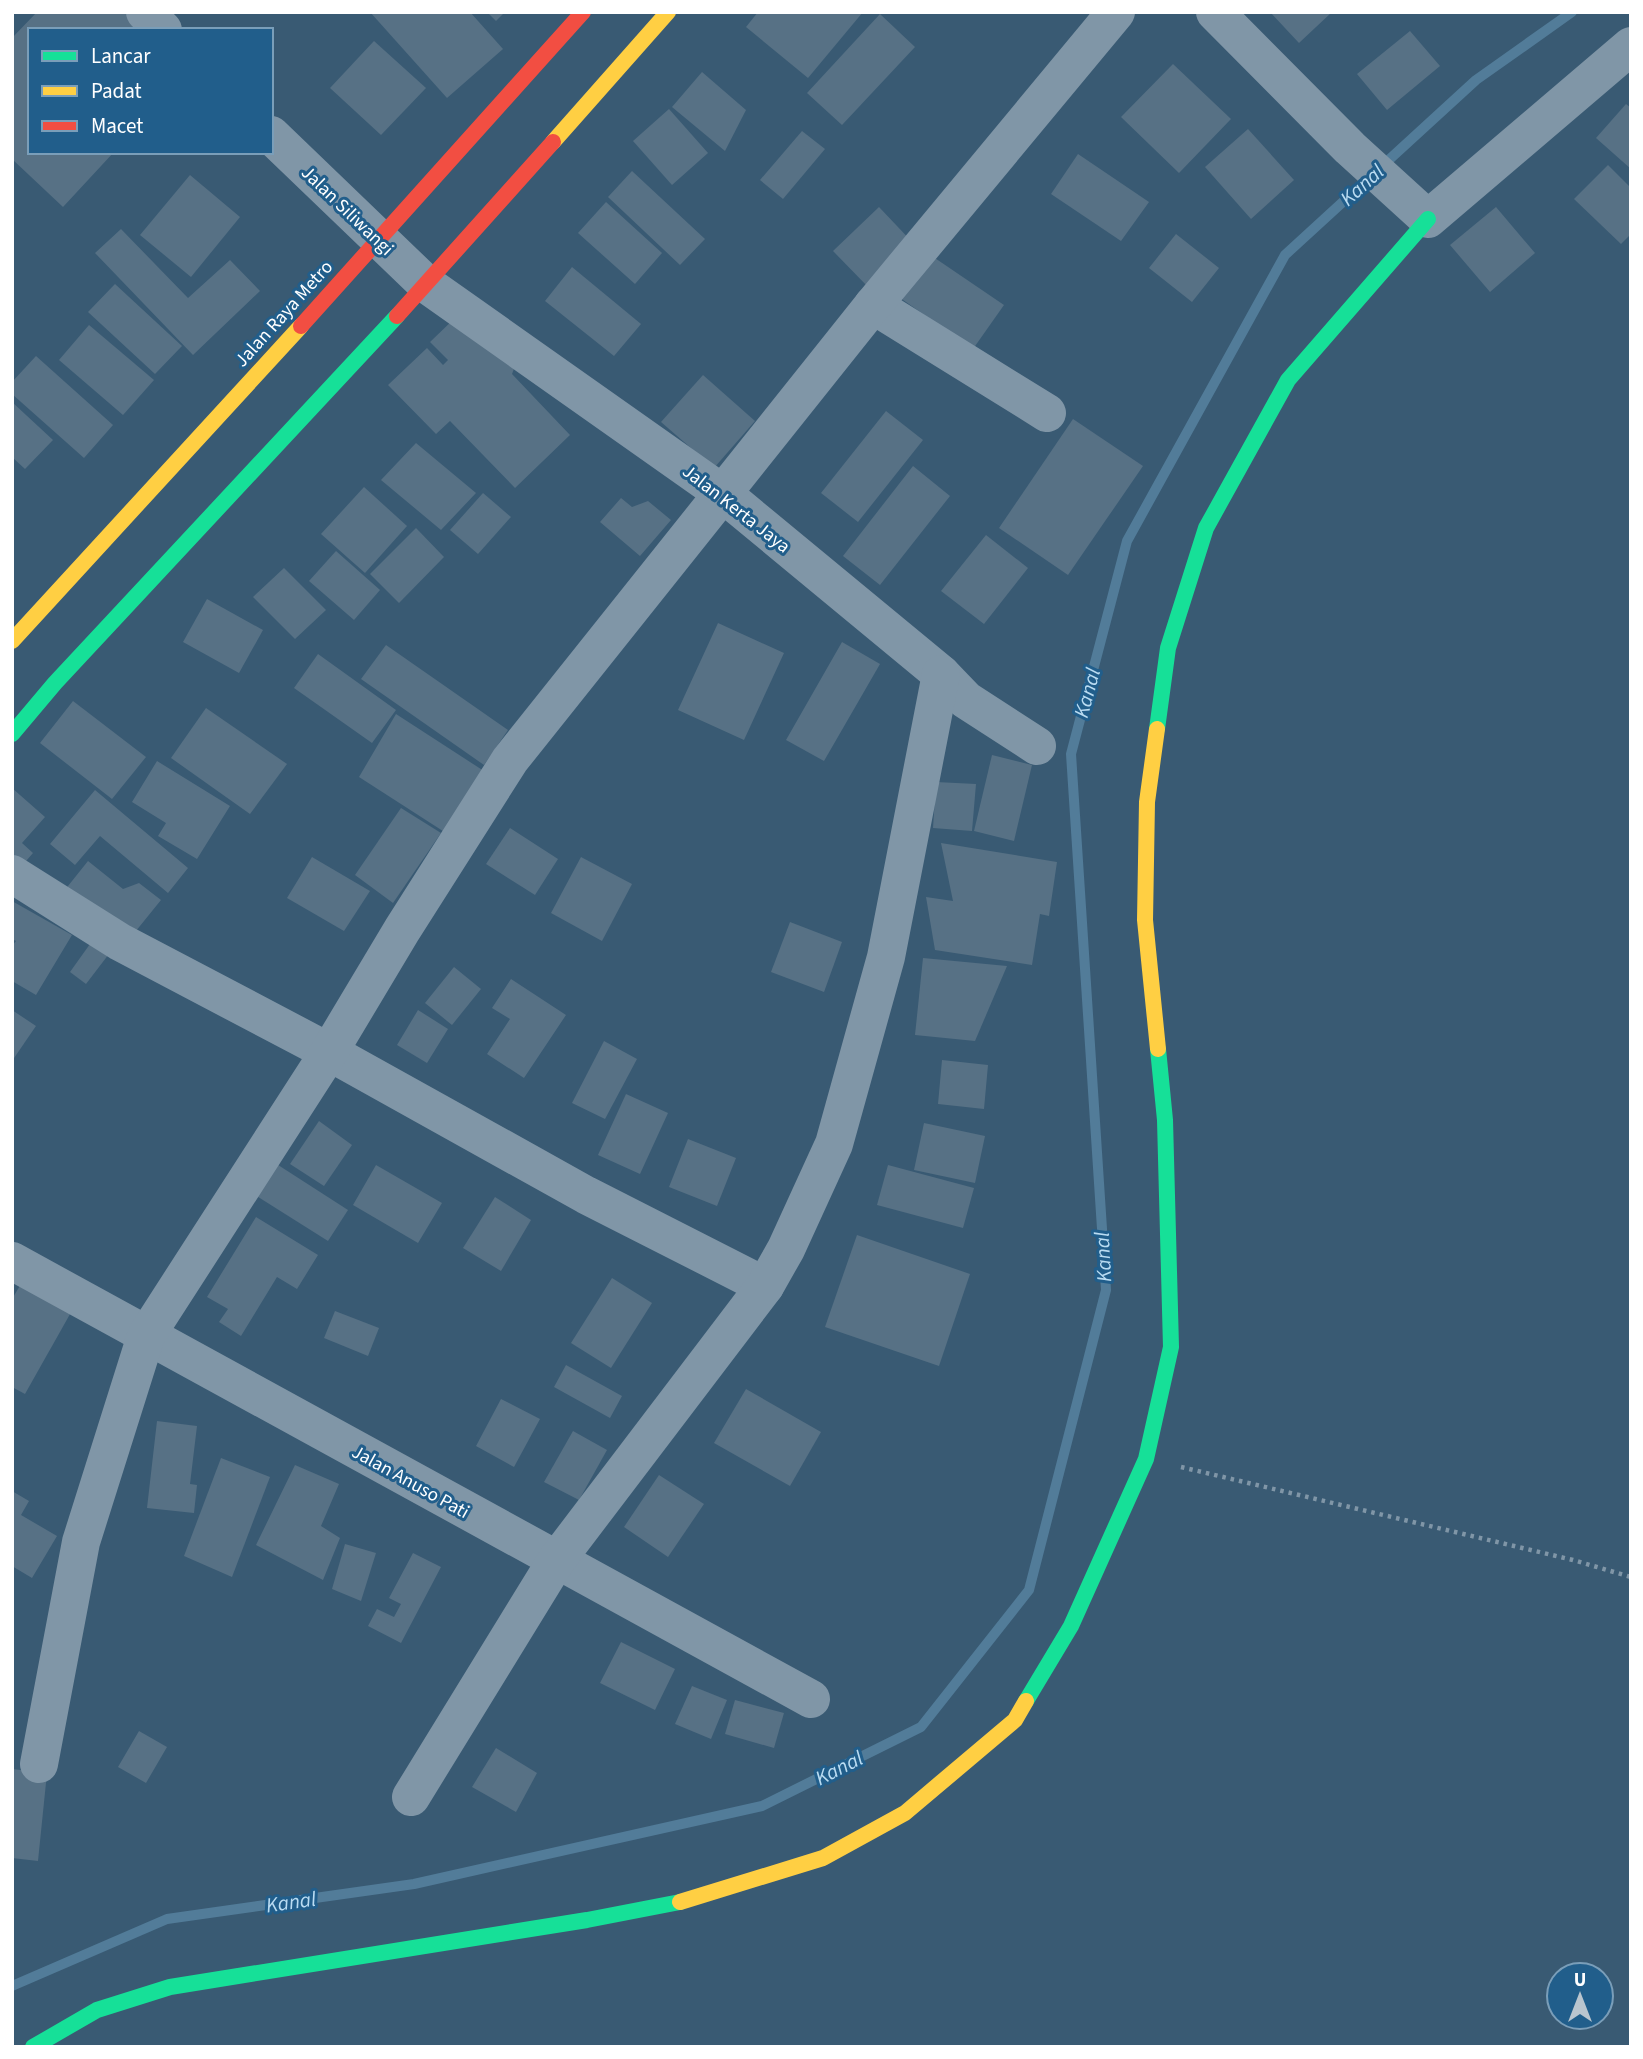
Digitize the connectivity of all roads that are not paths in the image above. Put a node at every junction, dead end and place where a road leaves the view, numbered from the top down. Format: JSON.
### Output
{"nodes":[{"id":1,"x":145,"y":12,"type":"edge"},
{"id":2,"x":583,"y":12,"type":"edge"},
{"id":3,"x":668,"y":12,"type":"edge"},
{"id":4,"x":1116,"y":12,"type":"edge"},
{"id":5,"x":1215,"y":12,"type":"edge"},
{"id":6,"x":161,"y":28,"type":"edge"},
{"id":7,"x":1631,"y":46,"type":"edge"},
{"id":8,"x":273,"y":137,"type":"edge"},
{"id":9,"x":1419,"y":211,"type":"junction"},
{"id":10,"x":379,"y":240,"type":"junction"},
{"id":11,"x":426,"y":284,"type":"junction"},
{"id":12,"x":873,"y":305,"type":"junction"},
{"id":13,"x":1047,"y":413,"type":"dead end"},
{"id":14,"x":722,"y":493,"type":"junction"},
{"id":15,"x":12,"y":641,"type":"edge"},
{"id":16,"x":941,"y":674,"type":"junction"},
{"id":17,"x":12,"y":734,"type":"edge"},
{"id":18,"x":1037,"y":746,"type":"dead end"},
{"id":19,"x":12,"y":874,"type":"edge"},
{"id":20,"x":329,"y":1052,"type":"junction"},
{"id":21,"x":12,"y":1261,"type":"edge"},
{"id":22,"x":765,"y":1286,"type":"junction"},
{"id":23,"x":146,"y":1336,"type":"junction"},
{"id":24,"x":556,"y":1562,"type":"junction"},
{"id":25,"x":811,"y":1699,"type":"dead end"},
{"id":26,"x":39,"y":1764,"type":"dead end"},
{"id":27,"x":411,"y":1797,"type":"dead end"},
{"id":28,"x":33,"y":2047,"type":"edge"}],
"edges":[{"from":1,"to":6,"type":"street"},
{"from":2,"to":10,"type":"main road","name":"Jalan Raya Metro"},
{"from":3,"to":11,"type":"main road"},
{"from":4,"to":12,"type":"street"},
{"from":5,"to":9,"type":"street"},
{"from":7,"to":9,"type":"street"},
{"from":8,"to":10,"type":"street","name":"Jalan Siliwangi"},
{"from":9,"to":28,"type":"main road"},
{"from":10,"to":11,"type":"street","name":"Jalan Siliwangi"},
{"from":10,"to":15,"type":"main road","name":"Jalan Raya Metro"},
{"from":11,"to":14,"type":"street","name":"Jalan Kerta Jaya"},
{"from":11,"to":17,"type":"main road"},
{"from":12,"to":13,"type":"street"},
{"from":12,"to":14,"type":"street"},
{"from":14,"to":16,"type":"street","name":"Jalan Kerta Jaya"},
{"from":14,"to":20,"type":"street"},
{"from":16,"to":18,"type":"street","name":"Jalan Kerta Jaya"},
{"from":16,"to":22,"type":"street"},
{"from":19,"to":20,"type":"street"},
{"from":20,"to":22,"type":"street"},
{"from":20,"to":23,"type":"street"},
{"from":21,"to":23,"type":"street","name":"Jalan Anuso Pati"},
{"from":22,"to":24,"type":"street"},
{"from":23,"to":24,"type":"street","name":"Jalan Anuso Pati"},
{"from":23,"to":26,"type":"street"},
{"from":24,"to":25,"type":"street","name":"Jalan Anuso Pati"},
{"from":24,"to":27,"type":"street"}]}
